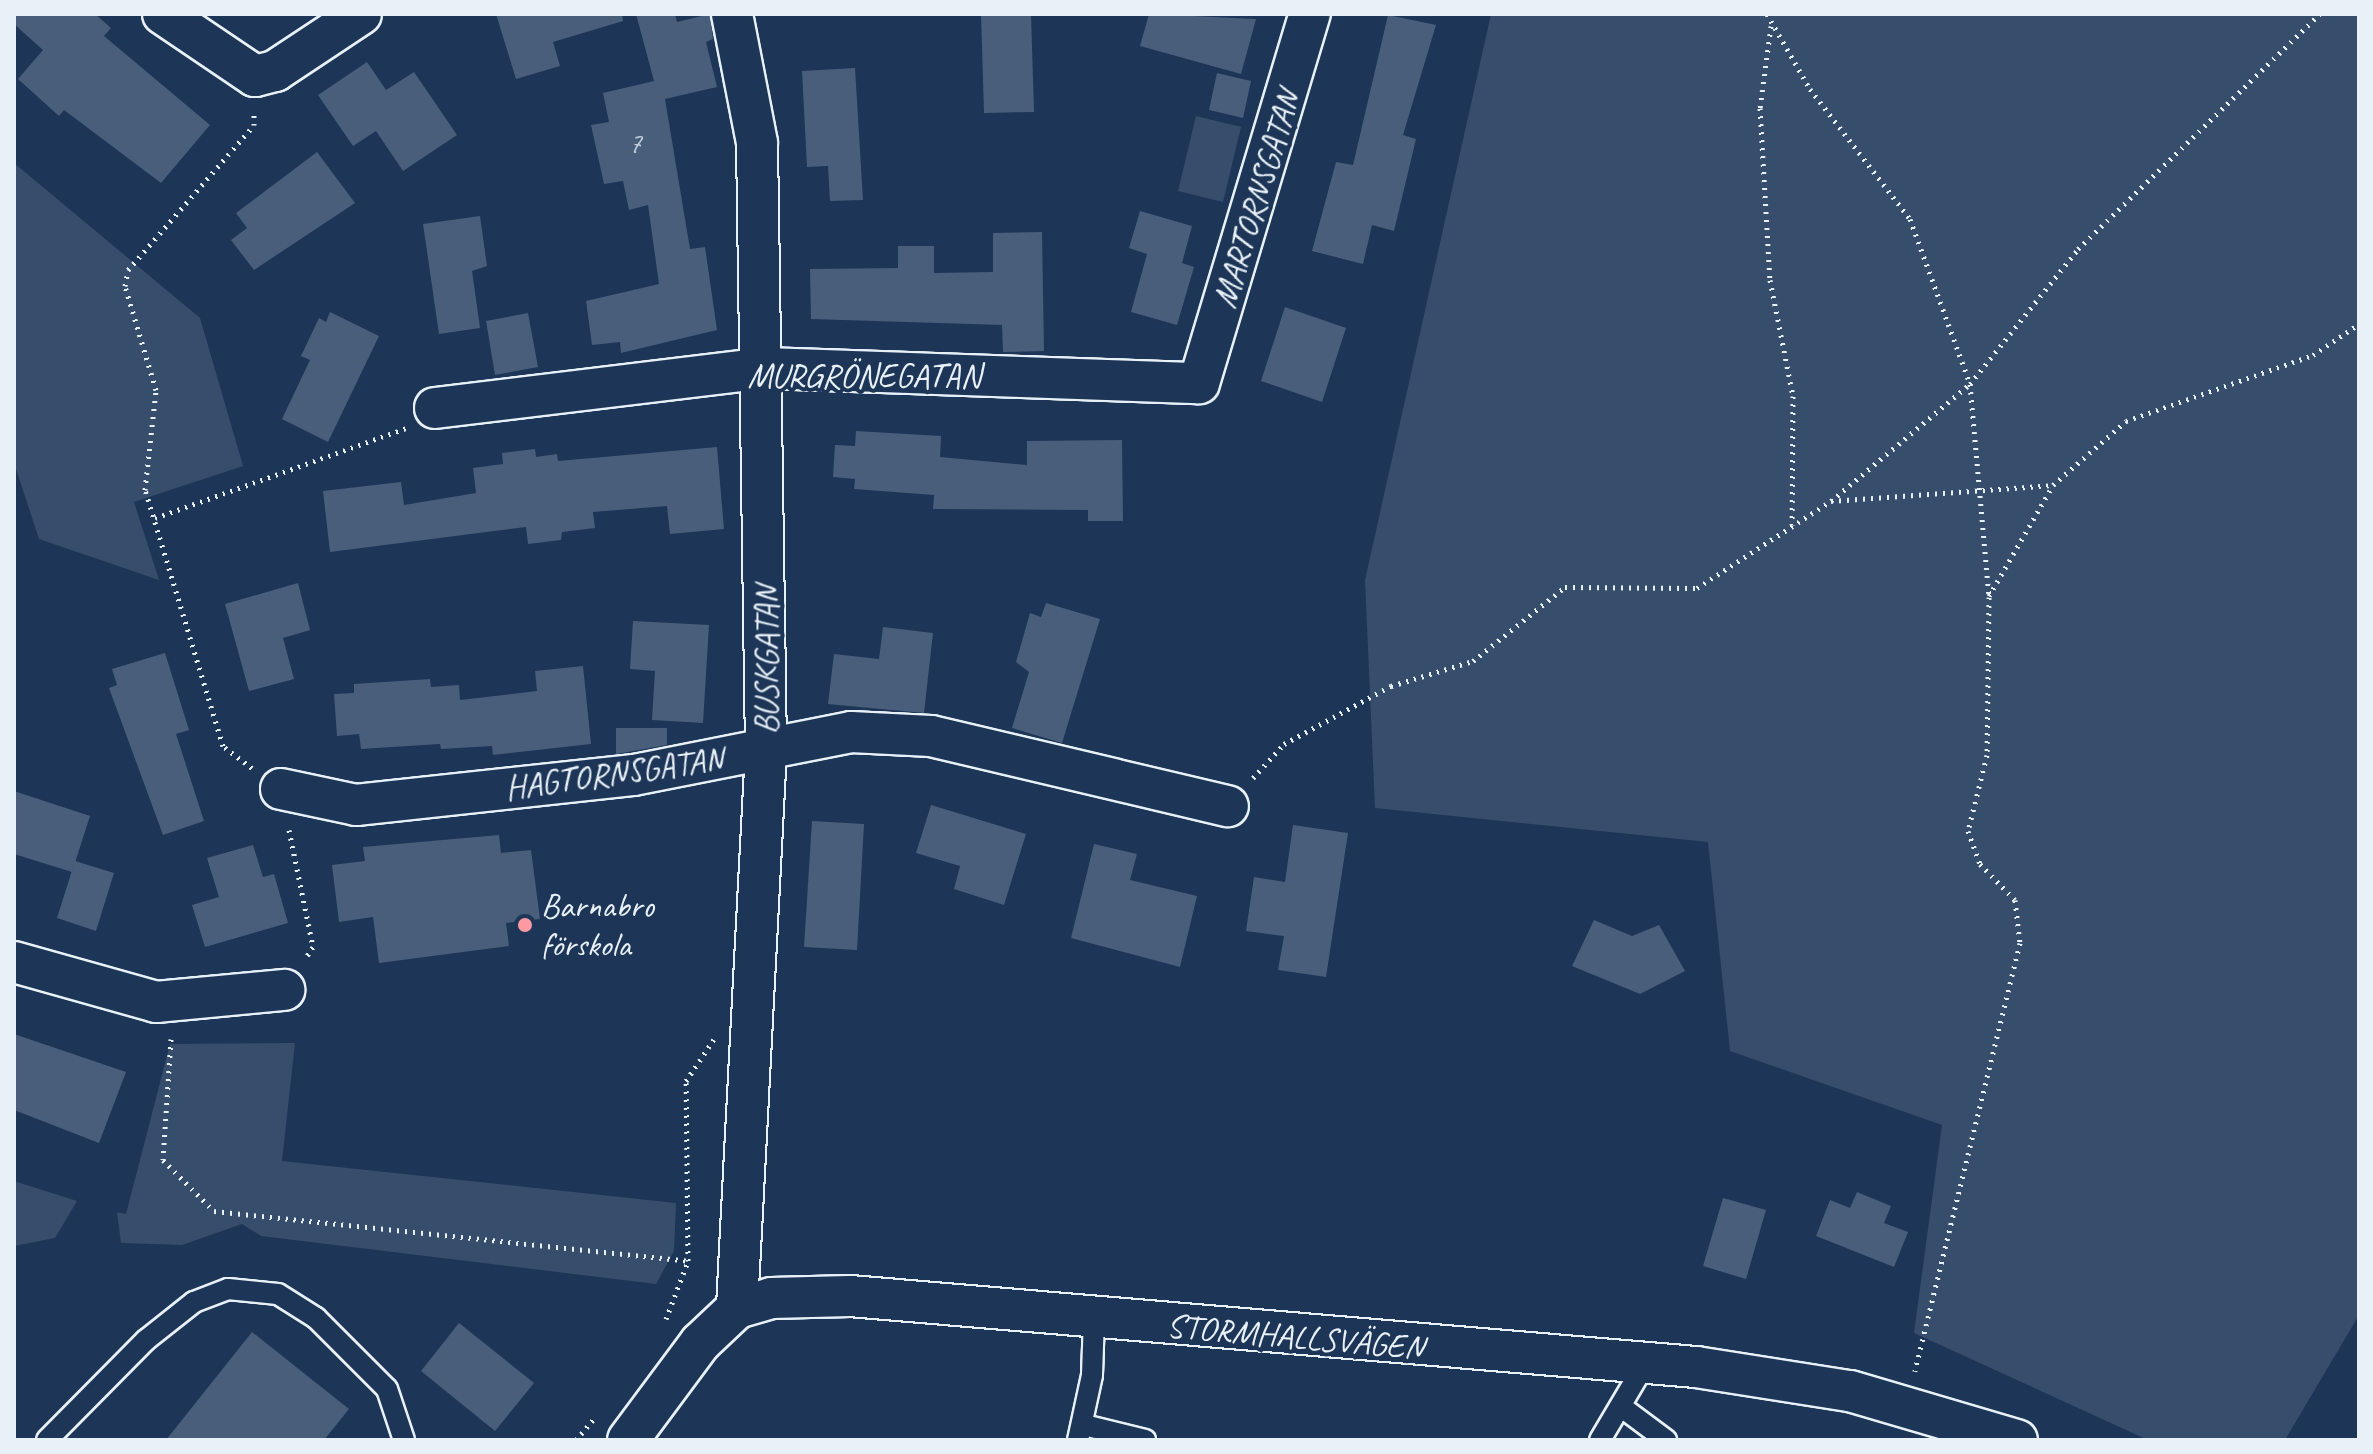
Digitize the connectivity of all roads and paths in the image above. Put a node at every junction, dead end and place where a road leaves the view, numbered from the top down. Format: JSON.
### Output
{"nodes":[{"id":1,"x":163,"y":14,"type":"edge"},
{"id":2,"x":361,"y":14,"type":"edge"},
{"id":3,"x":732,"y":14,"type":"edge"},
{"id":4,"x":1310,"y":14,"type":"edge"},
{"id":5,"x":1767,"y":14,"type":"edge"},
{"id":6,"x":2320,"y":14,"type":"edge"},
{"id":7,"x":1771,"y":25,"type":"junction"},
{"id":8,"x":255,"y":76,"type":"junction"},
{"id":9,"x":2359,"y":324,"type":"edge"},
{"id":10,"x":765,"y":368,"type":"junction"},
{"id":11,"x":1199,"y":383,"type":"joint"},
{"id":12,"x":1970,"y":384,"type":"junction"},
{"id":13,"x":435,"y":408,"type":"joint"},
{"id":14,"x":2053,"y":485,"type":"junction"},
{"id":15,"x":1981,"y":494,"type":"junction"},
{"id":16,"x":1831,"y":501,"type":"junction"},
{"id":17,"x":155,"y":518,"type":"junction"},
{"id":18,"x":1792,"y":526,"type":"junction"},
{"id":19,"x":1989,"y":597,"type":"junction"},
{"id":20,"x":766,"y":750,"type":"junction"},
{"id":21,"x":281,"y":789,"type":"junction"},
{"id":22,"x":1228,"y":806,"type":"joint"},
{"id":23,"x":14,"y":962,"type":"edge"},
{"id":24,"x":284,"y":990,"type":"joint"},
{"id":25,"x":173,"y":999,"type":"junction"},
{"id":26,"x":749,"y":1029,"type":"junction"},
{"id":27,"x":688,"y":1261,"type":"junction"},
{"id":28,"x":737,"y":1308,"type":"junction"},
{"id":29,"x":1094,"y":1318,"type":"junction"},
{"id":30,"x":660,"y":1333,"type":"dead end"},
{"id":31,"x":1645,"y":1364,"type":"junction"},
{"id":32,"x":607,"y":1402,"type":"dead end"},
{"id":33,"x":1907,"y":1404,"type":"junction"},
{"id":34,"x":1623,"y":1408,"type":"junction"},
{"id":35,"x":1081,"y":1432,"type":"edge"},
{"id":36,"x":47,"y":1440,"type":"edge"},
{"id":37,"x":404,"y":1440,"type":"edge"},
{"id":38,"x":576,"y":1440,"type":"edge"},
{"id":39,"x":628,"y":1440,"type":"edge"},
{"id":40,"x":1145,"y":1440,"type":"edge"},
{"id":41,"x":1600,"y":1440,"type":"edge"},
{"id":42,"x":1666,"y":1440,"type":"edge"},
{"id":43,"x":2017,"y":1440,"type":"edge"}],
"edges":[{"from":1,"to":8,"type":"street"},
{"from":2,"to":8,"type":"street"},
{"from":3,"to":10,"type":"street","name":"BUSKGATAN"},
{"from":4,"to":11,"type":"street","name":"MARTORNSGATAN"},
{"from":5,"to":7,"type":"path"},
{"from":6,"to":12,"type":"path"},
{"from":7,"to":12,"type":"path"},
{"from":7,"to":18,"type":"path"},
{"from":8,"to":17,"type":"path"},
{"from":9,"to":14,"type":"path"},
{"from":10,"to":11,"type":"street","name":"MURGRÖNEGATAN"},
{"from":10,"to":13,"type":"street","name":"MURGRÖNEGATAN"},
{"from":10,"to":20,"type":"street","name":"BUSKGATAN"},
{"from":12,"to":15,"type":"path"},
{"from":12,"to":16,"type":"path"},
{"from":13,"to":17,"type":"path"},
{"from":14,"to":15,"type":"path"},
{"from":14,"to":19,"type":"path"},
{"from":15,"to":16,"type":"path"},
{"from":15,"to":19,"type":"path"},
{"from":16,"to":18,"type":"path"},
{"from":17,"to":21,"type":"path"},
{"from":18,"to":22,"type":"path"},
{"from":19,"to":33,"type":"path"},
{"from":20,"to":21,"type":"street","name":"HAGTORNSGATAN"},
{"from":20,"to":22,"type":"street","name":"HAGTORNSGATAN"},
{"from":20,"to":26,"type":"street","name":"BUSKGATAN"},
{"from":21,"to":24,"type":"path"},
{"from":23,"to":25,"type":"street"},
{"from":24,"to":25,"type":"street"},
{"from":25,"to":27,"type":"path"},
{"from":26,"to":27,"type":"path"},
{"from":26,"to":28,"type":"street","name":"BUSKGATAN"},
{"from":27,"to":30,"type":"path"},
{"from":28,"to":29,"type":"street","name":"STORMHALLSVÄGEN"},
{"from":28,"to":39,"type":"street","name":"STORMHALLSVÄGEN"},
{"from":29,"to":31,"type":"street","name":"STORMHALLSVÄGEN"},
{"from":29,"to":35,"type":"lane"},
{"from":31,"to":33,"type":"street","name":"STORMHALLSVÄGEN"},
{"from":31,"to":34,"type":"lane"},
{"from":32,"to":38,"type":"path"},
{"from":33,"to":43,"type":"street","name":"STORMHALLSVÄGEN"},
{"from":34,"to":41,"type":"lane"},
{"from":34,"to":42,"type":"lane"},
{"from":35,"to":40,"type":"lane"},
{"from":36,"to":37,"type":"lane"}]}
